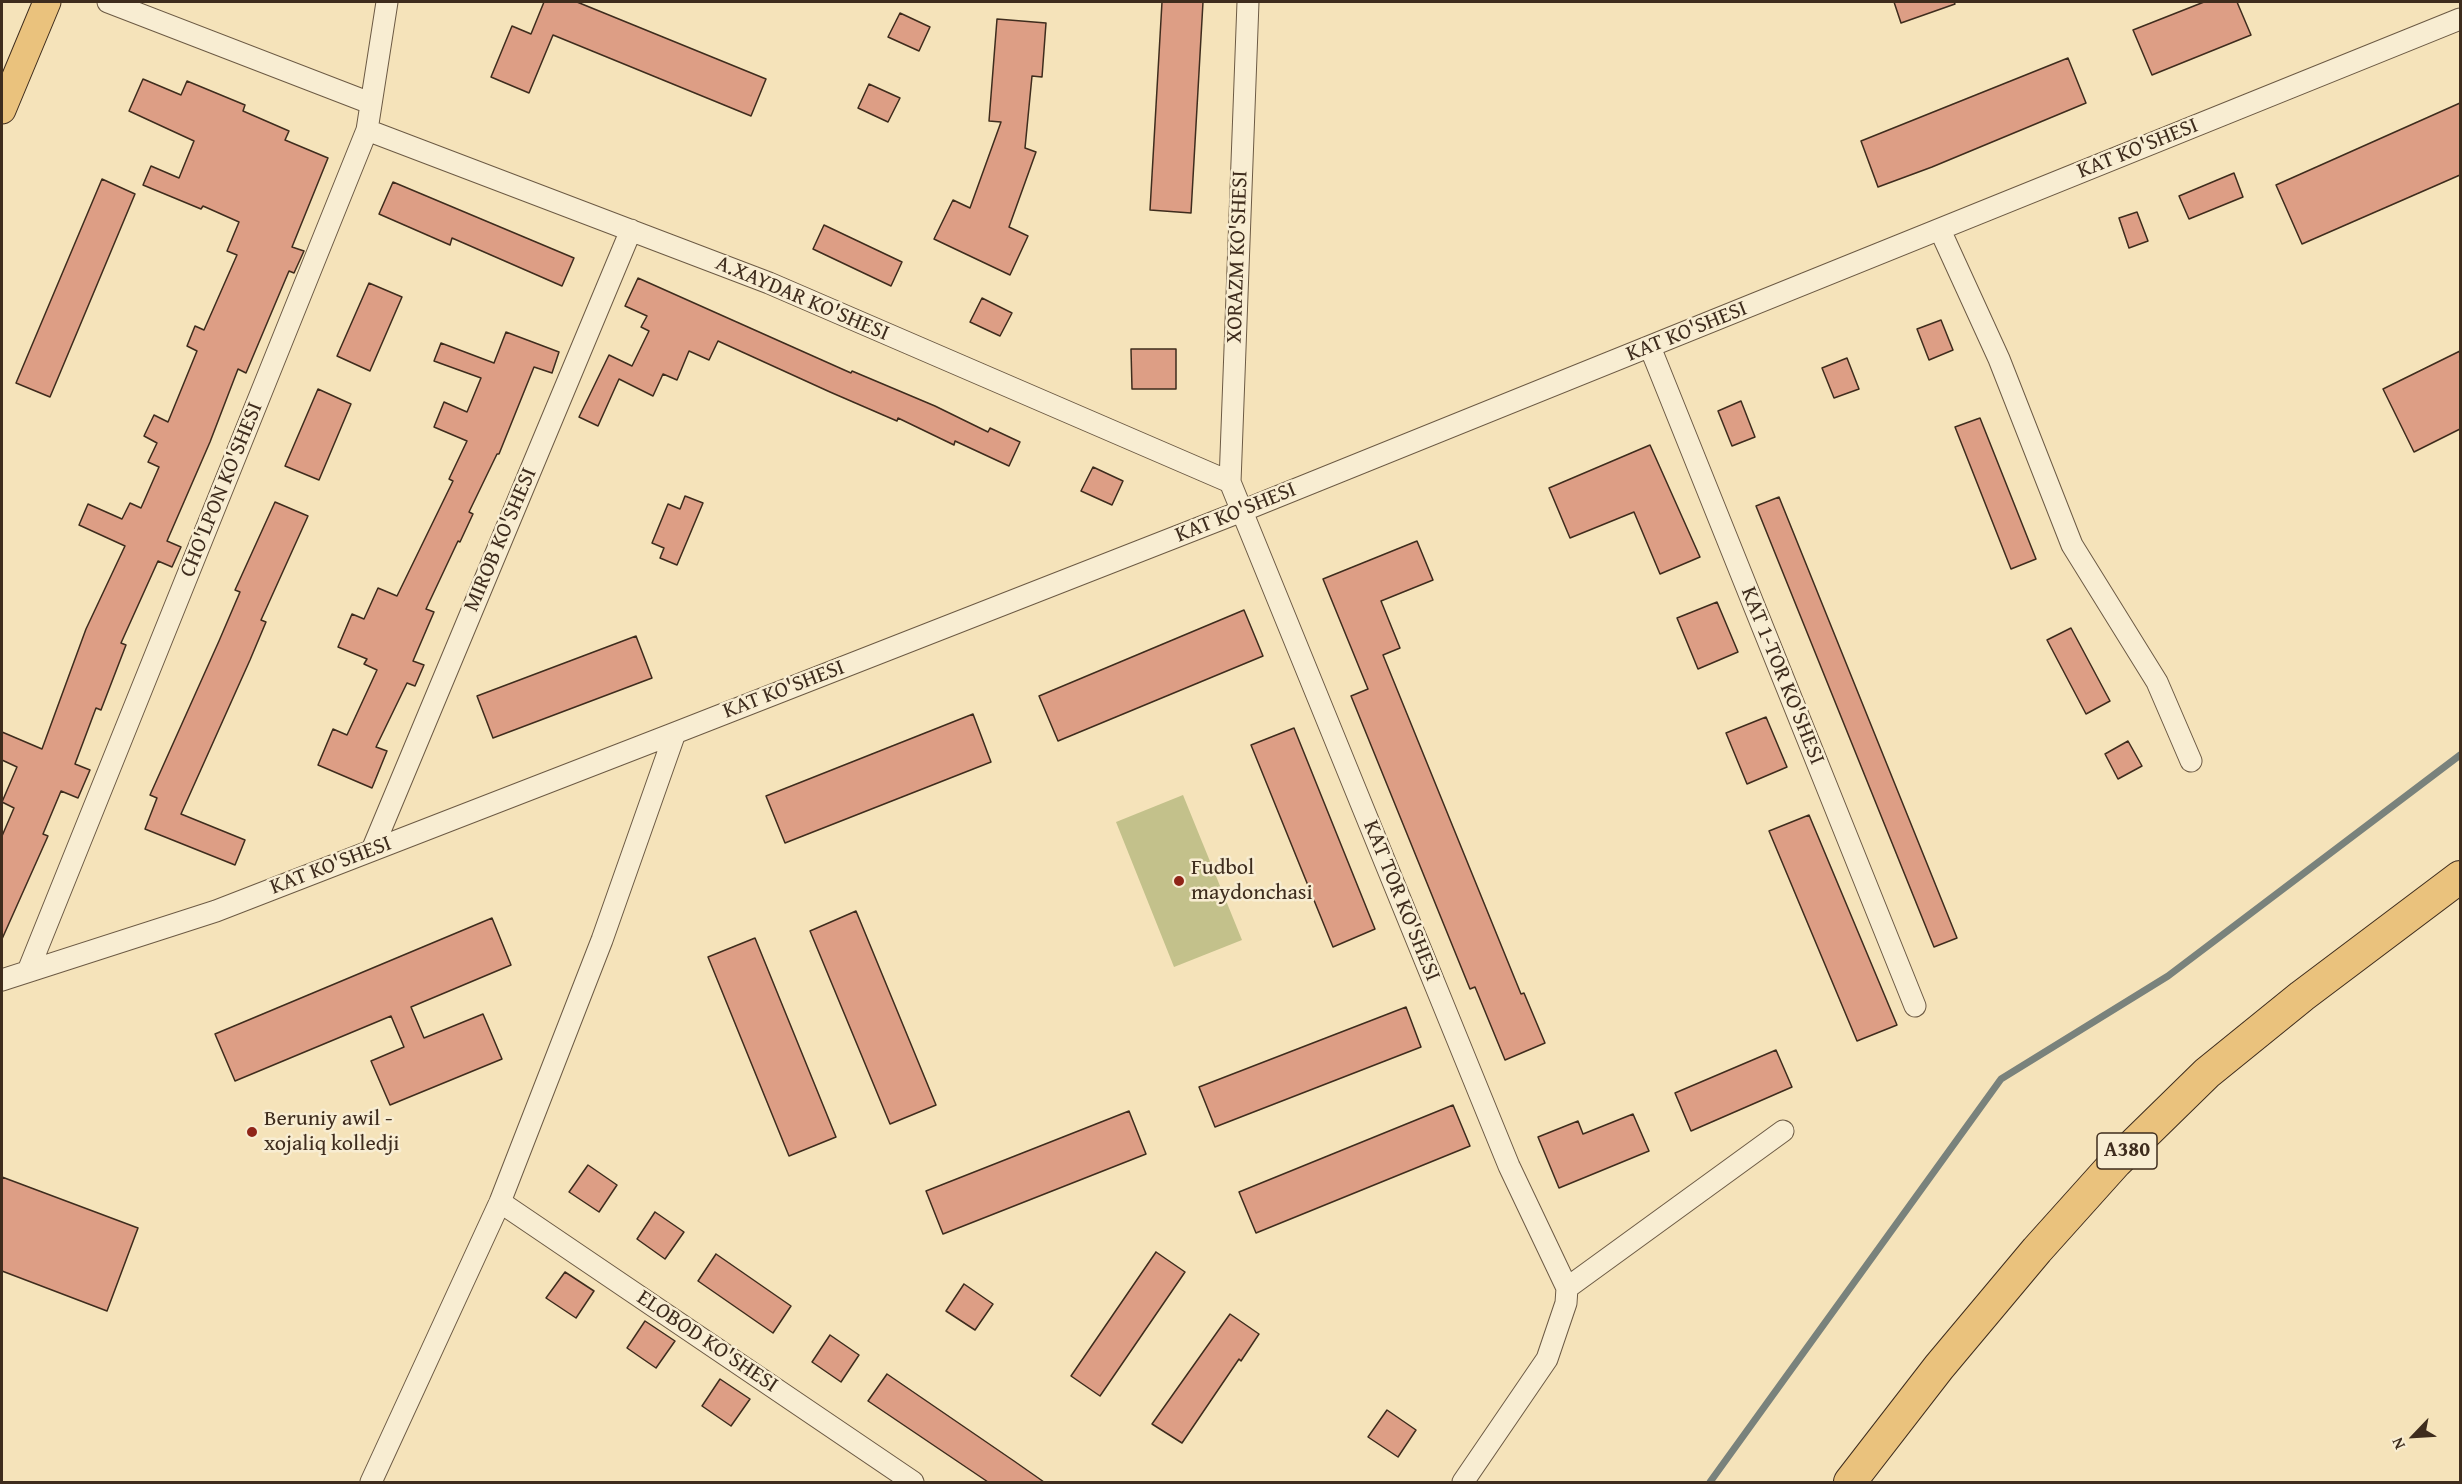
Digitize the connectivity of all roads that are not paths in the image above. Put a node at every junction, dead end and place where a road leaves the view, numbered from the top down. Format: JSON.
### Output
{"nodes":[{"id":1,"x":47,"y":2,"type":"edge"},
{"id":2,"x":108,"y":2,"type":"edge"},
{"id":3,"x":387,"y":2,"type":"edge"},
{"id":4,"x":1248,"y":2,"type":"edge"},
{"id":5,"x":2460,"y":19,"type":"edge"},
{"id":6,"x":370,"y":103,"type":"junction"},
{"id":7,"x":2,"y":110,"type":"edge"},
{"id":8,"x":367,"y":130,"type":"junction"},
{"id":9,"x":631,"y":230,"type":"junction"},
{"id":10,"x":1940,"y":230,"type":"junction"},
{"id":11,"x":1650,"y":347,"type":"junction"},
{"id":12,"x":1230,"y":482,"type":"junction"},
{"id":13,"x":1242,"y":511,"type":"junction"},
{"id":14,"x":675,"y":733,"type":"junction"},
{"id":15,"x":2191,"y":761,"type":"dead end"},
{"id":16,"x":372,"y":850,"type":"junction"},
{"id":17,"x":2460,"y":877,"type":"edge"},
{"id":18,"x":28,"y":971,"type":"junction"},
{"id":19,"x":2,"y":980,"type":"edge"},
{"id":20,"x":1915,"y":1006,"type":"dead end"},
{"id":21,"x":1783,"y":1131,"type":"dead end"},
{"id":22,"x":500,"y":1202,"type":"junction"},
{"id":23,"x":1567,"y":1288,"type":"junction"},
{"id":24,"x":371,"y":1482,"type":"edge"},
{"id":25,"x":914,"y":1482,"type":"edge"},
{"id":26,"x":1463,"y":1482,"type":"edge"},
{"id":27,"x":1850,"y":1482,"type":"edge"}],
"edges":[{"from":1,"to":7,"type":"main road"},
{"from":2,"to":6,"type":"street"},
{"from":3,"to":6,"type":"street","name":"CHO'LPON KO'SHESI"},
{"from":4,"to":12,"type":"street","name":"XORAZM KO'SHESI"},
{"from":5,"to":10,"type":"street","name":"KAT KO'SHESI"},
{"from":6,"to":8,"type":"street","name":"CHO'LPON KO'SHESI"},
{"from":8,"to":9,"type":"street","name":"A.XAYDAR KO'SHESI"},
{"from":8,"to":18,"type":"street","name":"CHO'LPON KO'SHESI"},
{"from":9,"to":12,"type":"street","name":"A.XAYDAR KO'SHESI"},
{"from":9,"to":16,"type":"street","name":"MIROB KO'SHESI"},
{"from":10,"to":11,"type":"street","name":"KAT KO'SHESI"},
{"from":10,"to":15,"type":"street"},
{"from":11,"to":13,"type":"street","name":"KAT KO'SHESI"},
{"from":11,"to":20,"type":"street","name":"KAT 1-TOR KO'SHESI"},
{"from":12,"to":13,"type":"street","name":"XORAZM KO'SHESI"},
{"from":13,"to":14,"type":"street","name":"KAT KO'SHESI"},
{"from":13,"to":23,"type":"street","name":"KAT TOR KO'SHESI"},
{"from":14,"to":16,"type":"street","name":"KAT KO'SHESI"},
{"from":14,"to":22,"type":"street"},
{"from":16,"to":18,"type":"street","name":"KAT KO'SHESI"},
{"from":17,"to":27,"type":"highway","number":"A380"},
{"from":18,"to":19,"type":"street","name":"KAT KO'SHESI"},
{"from":21,"to":23,"type":"street"},
{"from":22,"to":24,"type":"street"},
{"from":22,"to":25,"type":"street","name":"ELOBOD KO'SHESI"},
{"from":23,"to":26,"type":"street"}]}
